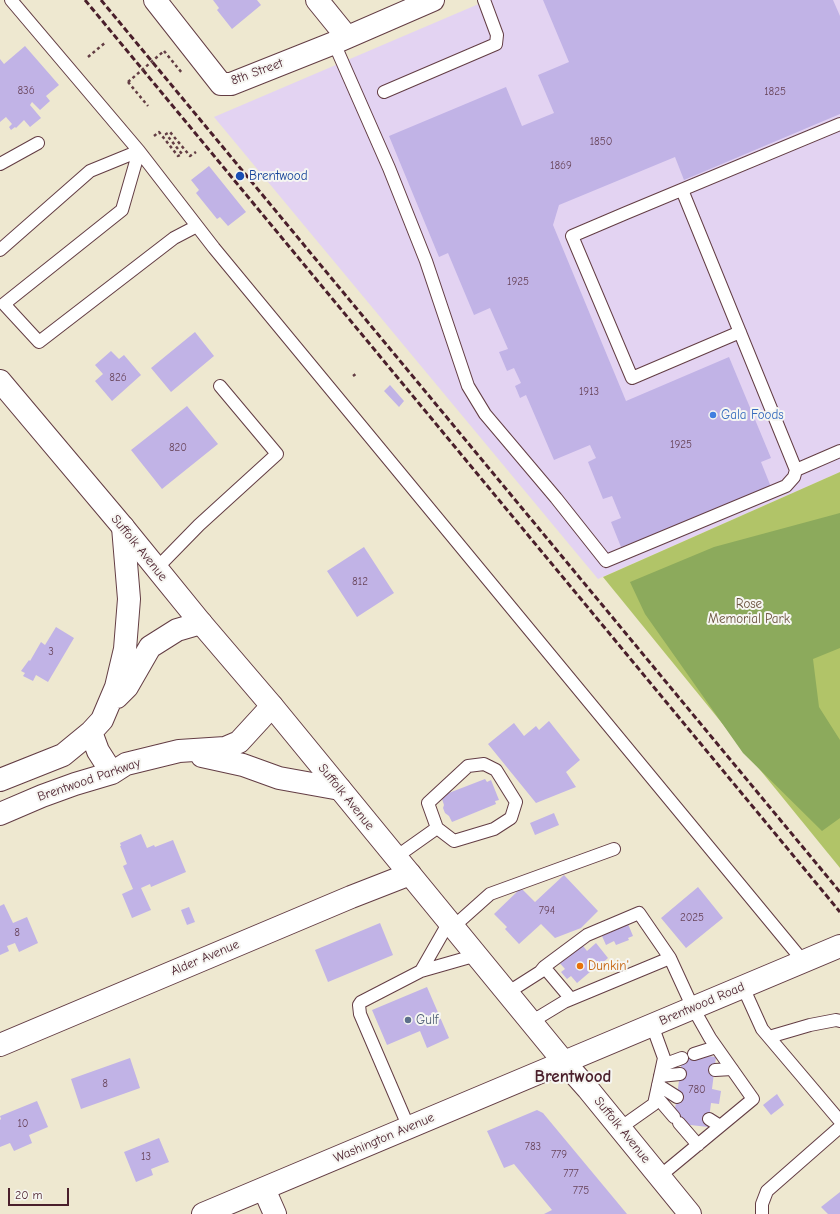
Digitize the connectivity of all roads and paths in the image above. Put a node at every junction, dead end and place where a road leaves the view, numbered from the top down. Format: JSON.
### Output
{"nodes":[{"id":1,"x":11,"y":0,"type":"edge"},
{"id":2,"x":156,"y":0,"type":"edge"},
{"id":3,"x":317,"y":0,"type":"edge"},
{"id":4,"x":433,"y":0,"type":"edge"},
{"id":5,"x":484,"y":0,"type":"edge"},
{"id":6,"x":341,"y":40,"type":"junction"},
{"id":7,"x":106,"y":42,"type":"dead end"},
{"id":8,"x":88,"y":57,"type":"dead end"},
{"id":9,"x":182,"y":73,"type":"dead end"},
{"id":10,"x":384,"y":92,"type":"dead end"},
{"id":11,"x":148,"y":106,"type":"dead end"},
{"id":12,"x":840,"y":124,"type":"edge"},
{"id":13,"x":154,"y":136,"type":"dead end"},
{"id":14,"x":38,"y":143,"type":"dead end"},
{"id":15,"x":139,"y":151,"type":"junction"},
{"id":16,"x":196,"y":152,"type":"dead end"},
{"id":17,"x":0,"y":164,"type":"edge"},
{"id":18,"x":682,"y":190,"type":"junction"},
{"id":19,"x":197,"y":226,"type":"junction"},
{"id":20,"x":0,"y":250,"type":"edge"},
{"id":21,"x":740,"y":332,"type":"junction"},
{"id":22,"x":357,"y":373,"type":"dead end"},
{"id":23,"x":353,"y":376,"type":"dead end"},
{"id":24,"x":0,"y":381,"type":"edge"},
{"id":25,"x":220,"y":386,"type":"dead end"},
{"id":26,"x":840,"y":452,"type":"edge"},
{"id":27,"x":796,"y":470,"type":"junction"},
{"id":28,"x":123,"y":527,"type":"junction"},
{"id":29,"x":156,"y":569,"type":"junction"},
{"id":30,"x":201,"y":623,"type":"junction"},
{"id":31,"x":108,"y":704,"type":"junction"},
{"id":32,"x":272,"y":706,"type":"junction"},
{"id":33,"x":91,"y":732,"type":"junction"},
{"id":34,"x":179,"y":752,"type":"junction"},
{"id":35,"x":112,"y":772,"type":"junction"},
{"id":36,"x":0,"y":780,"type":"edge"},
{"id":37,"x":340,"y":789,"type":"junction"},
{"id":38,"x":0,"y":814,"type":"edge"},
{"id":39,"x":437,"y":828,"type":"junction"},
{"id":40,"x":614,"y":849,"type":"dead end"},
{"id":41,"x":396,"y":857,"type":"junction"},
{"id":42,"x":410,"y":874,"type":"junction"},
{"id":43,"x":451,"y":924,"type":"junction"},
{"id":44,"x":840,"y":946,"type":"edge"},
{"id":45,"x":477,"y":956,"type":"junction"},
{"id":46,"x":670,"y":958,"type":"junction"},
{"id":47,"x":803,"y":961,"type":"junction"},
{"id":48,"x":544,"y":967,"type":"junction"},
{"id":49,"x":421,"y":971,"type":"junction"},
{"id":50,"x":743,"y":987,"type":"junction"},
{"id":51,"x":508,"y":993,"type":"junction"},
{"id":52,"x":571,"y":999,"type":"junction"},
{"id":53,"x":693,"y":1008,"type":"junction"},
{"id":54,"x":840,"y":1021,"type":"edge"},
{"id":55,"x":531,"y":1022,"type":"junction"},
{"id":56,"x":652,"y":1025,"type":"junction"},
{"id":57,"x":769,"y":1037,"type":"junction"},
{"id":58,"x":0,"y":1045,"type":"edge"},
{"id":59,"x":716,"y":1047,"type":"junction"},
{"id":60,"x":694,"y":1054,"type":"dead end"},
{"id":61,"x":682,"y":1058,"type":"dead end"},
{"id":62,"x":564,"y":1062,"type":"junction"},
{"id":63,"x":732,"y":1069,"type":"junction"},
{"id":64,"x":715,"y":1070,"type":"dead end"},
{"id":65,"x":680,"y":1074,"type":"dead end"},
{"id":66,"x":659,"y":1080,"type":"junction"},
{"id":67,"x":677,"y":1097,"type":"dead end"},
{"id":68,"x":709,"y":1119,"type":"dead end"},
{"id":69,"x":840,"y":1121,"type":"edge"},
{"id":70,"x":720,"y":1126,"type":"junction"},
{"id":71,"x":840,"y":1127,"type":"edge"},
{"id":72,"x":409,"y":1128,"type":"junction"},
{"id":73,"x":620,"y":1128,"type":"junction"},
{"id":74,"x":698,"y":1145,"type":"junction"},
{"id":75,"x":660,"y":1176,"type":"junction"},
{"id":76,"x":264,"y":1189,"type":"junction"},
{"id":77,"x":204,"y":1214,"type":"edge"},
{"id":78,"x":274,"y":1214,"type":"edge"},
{"id":79,"x":690,"y":1214,"type":"edge"},
{"id":80,"x":762,"y":1214,"type":"edge"}],
"edges":[{"from":1,"to":15,"type":"lane"},
{"from":2,"to":6,"type":"street","name":"8th Street"},
{"from":3,"to":6,"type":"street"},
{"from":4,"to":6,"type":"street"},
{"from":5,"to":10,"type":"lane"},
{"from":6,"to":27,"type":"lane"},
{"from":7,"to":8,"type":"path"},
{"from":9,"to":11,"type":"path","bridge":true},
{"from":12,"to":18,"type":"lane"},
{"from":13,"to":16,"type":"path"},
{"from":14,"to":17,"type":"lane"},
{"from":15,"to":19,"type":"lane"},
{"from":15,"to":19,"type":"lane"},
{"from":15,"to":20,"type":"lane"},
{"from":18,"to":21,"type":"lane"},
{"from":18,"to":21,"type":"lane"},
{"from":19,"to":47,"type":"lane"},
{"from":21,"to":27,"type":"lane"},
{"from":22,"to":23,"type":"path"},
{"from":24,"to":28,"type":"street","name":"Suffolk Avenue"},
{"from":25,"to":29,"type":"lane"},
{"from":26,"to":27,"type":"lane"},
{"from":28,"to":29,"type":"street","name":"Suffolk Avenue"},
{"from":28,"to":31,"type":"street"},
{"from":29,"to":30,"type":"street","name":"Suffolk Avenue"},
{"from":30,"to":31,"type":"street"},
{"from":30,"to":32,"type":"street","name":"Suffolk Avenue"},
{"from":31,"to":33,"type":"street"},
{"from":32,"to":34,"type":"street","name":"Brentwood Parkway"},
{"from":32,"to":37,"type":"street","name":"Suffolk Avenue"},
{"from":33,"to":35,"type":"street"},
{"from":33,"to":36,"type":"street"},
{"from":34,"to":35,"type":"street","name":"Brentwood Parkway"},
{"from":34,"to":37,"type":"street","name":"Brentwood Parkway"},
{"from":35,"to":38,"type":"street","name":"Brentwood Parkway"},
{"from":37,"to":41,"type":"street","name":"Suffolk Avenue"},
{"from":39,"to":39,"type":"lane"},
{"from":39,"to":41,"type":"lane"},
{"from":40,"to":43,"type":"lane"},
{"from":41,"to":42,"type":"street","name":"Suffolk Avenue"},
{"from":42,"to":43,"type":"street","name":"Suffolk Avenue"},
{"from":42,"to":58,"type":"street","name":"Alder Avenue"},
{"from":43,"to":45,"type":"street","name":"Suffolk Avenue"},
{"from":43,"to":49,"type":"lane"},
{"from":44,"to":47,"type":"street","name":"Brentwood Road"},
{"from":45,"to":49,"type":"lane"},
{"from":45,"to":51,"type":"street","name":"Suffolk Avenue"},
{"from":46,"to":48,"type":"lane"},
{"from":46,"to":52,"type":"lane"},
{"from":46,"to":53,"type":"lane"},
{"from":47,"to":50,"type":"street","name":"Brentwood Road"},
{"from":48,"to":51,"type":"lane"},
{"from":48,"to":52,"type":"lane"},
{"from":49,"to":72,"type":"lane"},
{"from":50,"to":53,"type":"street","name":"Brentwood Road"},
{"from":50,"to":57,"type":"lane"},
{"from":51,"to":55,"type":"street","name":"Suffolk Avenue"},
{"from":52,"to":55,"type":"lane"},
{"from":53,"to":56,"type":"street","name":"Brentwood Road"},
{"from":53,"to":59,"type":"lane"},
{"from":54,"to":57,"type":"lane"},
{"from":55,"to":62,"type":"street","name":"Suffolk Avenue"},
{"from":56,"to":62,"type":"street","name":"Brentwood Road"},
{"from":56,"to":66,"type":"lane"},
{"from":57,"to":69,"type":"lane"},
{"from":59,"to":60,"type":"lane"},
{"from":59,"to":63,"type":"lane"},
{"from":61,"to":66,"type":"lane"},
{"from":62,"to":72,"type":"street","name":"Washington Avenue"},
{"from":62,"to":73,"type":"street","name":"Suffolk Avenue"},
{"from":63,"to":64,"type":"lane"},
{"from":63,"to":70,"type":"lane"},
{"from":65,"to":66,"type":"lane"},
{"from":66,"to":67,"type":"lane"},
{"from":66,"to":73,"type":"lane"},
{"from":66,"to":74,"type":"lane"},
{"from":68,"to":70,"type":"lane"},
{"from":70,"to":74,"type":"lane"},
{"from":71,"to":80,"type":"lane"},
{"from":72,"to":76,"type":"street","name":"Washington Avenue"},
{"from":73,"to":75,"type":"street","name":"Suffolk Avenue"},
{"from":74,"to":75,"type":"lane"},
{"from":75,"to":79,"type":"street","name":"Suffolk Avenue"},
{"from":76,"to":77,"type":"street","name":"Washington Avenue"},
{"from":76,"to":78,"type":"street"}]}
